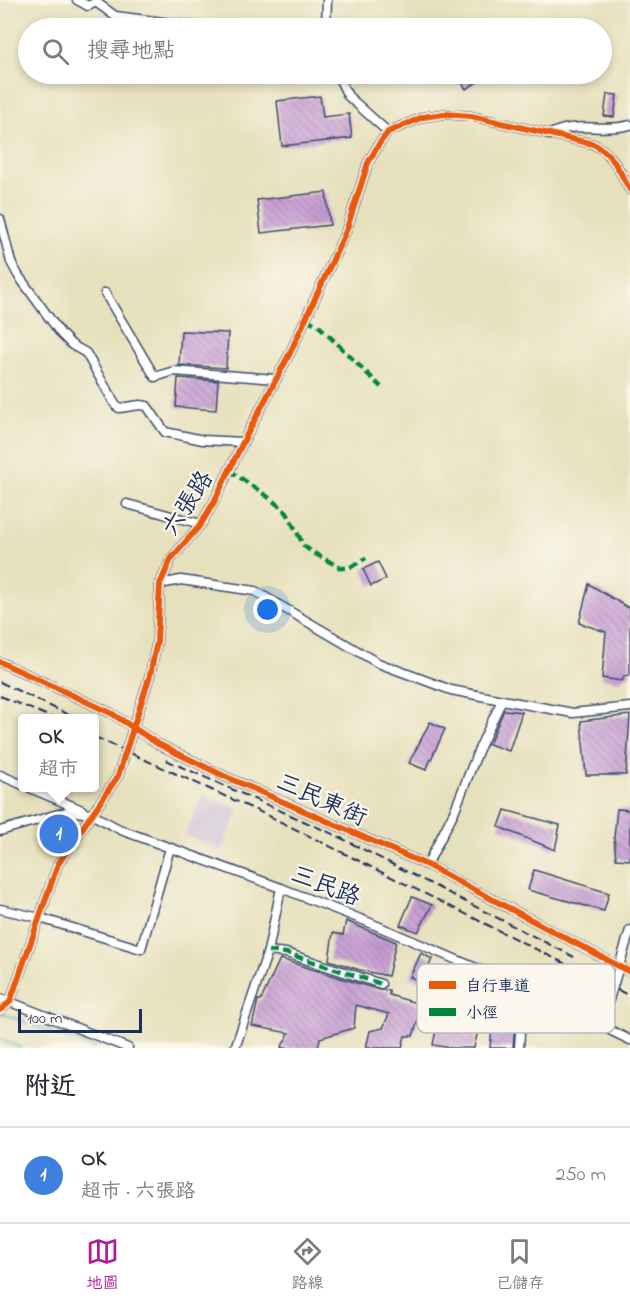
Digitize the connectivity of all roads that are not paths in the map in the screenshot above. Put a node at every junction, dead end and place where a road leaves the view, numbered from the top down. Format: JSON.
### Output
{"nodes":[{"id":1,"x":77,"y":0,"type":"edge"},
{"id":2,"x":327,"y":0,"type":"edge"},
{"id":3,"x":96,"y":1,"type":"edge"},
{"id":4,"x":131,"y":18,"type":"edge"},
{"id":5,"x":326,"y":18,"type":"edge"},
{"id":6,"x":342,"y":84,"type":"edge"},
{"id":7,"x":630,"y":125,"type":"edge"},
{"id":8,"x":388,"y":132,"type":"junction"},
{"id":9,"x":549,"y":135,"type":"junction"},
{"id":10,"x":630,"y":190,"type":"edge"},
{"id":11,"x":0,"y":219,"type":"edge"},
{"id":12,"x":105,"y":292,"type":"dead end"},
{"id":13,"x":275,"y":379,"type":"junction"},
{"id":14,"x":243,"y":442,"type":"junction"},
{"id":15,"x":127,"y":504,"type":"dead end"},
{"id":16,"x":201,"y":524,"type":"junction"},
{"id":17,"x":160,"y":584,"type":"junction"},
{"id":18,"x":0,"y":662,"type":"edge"},
{"id":19,"x":502,"y":700,"type":"junction"},
{"id":20,"x":630,"y":707,"type":"edge"},
{"id":21,"x":133,"y":728,"type":"junction"},
{"id":22,"x":0,"y":775,"type":"edge"},
{"id":23,"x":18,"y":783,"type":"edge"},
{"id":24,"x":40,"y":792,"type":"edge"},
{"id":25,"x":92,"y":814,"type":"junction"},
{"id":26,"x":0,"y":831,"type":"edge"},
{"id":27,"x":170,"y":848,"type":"junction"},
{"id":28,"x":427,"y":865,"type":"junction"},
{"id":29,"x":281,"y":888,"type":"junction"},
{"id":30,"x":0,"y":909,"type":"edge"},
{"id":31,"x":40,"y":918,"type":"junction"},
{"id":32,"x":630,"y":930,"type":"edge"},
{"id":33,"x":268,"y":951,"type":"junction"},
{"id":34,"x":466,"y":964,"type":"edge"},
{"id":35,"x":620,"y":966,"type":"junction"},
{"id":36,"x":630,"y":972,"type":"edge"},
{"id":37,"x":615,"y":982,"type":"edge"},
{"id":38,"x":381,"y":984,"type":"dead end"},
{"id":39,"x":0,"y":998,"type":"edge"},
{"id":40,"x":10,"y":1002,"type":"junction"},
{"id":41,"x":0,"y":1010,"type":"edge"},
{"id":42,"x":520,"y":1033,"type":"edge"},
{"id":43,"x":615,"y":1033,"type":"edge"},
{"id":44,"x":630,"y":1040,"type":"edge"},
{"id":45,"x":128,"y":1048,"type":"edge"},
{"id":46,"x":235,"y":1048,"type":"edge"},
{"id":47,"x":519,"y":1048,"type":"edge"}],
"edges":[{"from":1,"to":3,"type":"street"},
{"from":2,"to":5,"type":"street"},
{"from":3,"to":4,"type":"street"},
{"from":6,"to":8,"type":"street"},
{"from":7,"to":9,"type":"street"},
{"from":8,"to":9,"type":"street"},
{"from":8,"to":13,"type":"street","name":"六張路"},
{"from":9,"to":10,"type":"street"},
{"from":11,"to":14,"type":"street"},
{"from":12,"to":13,"type":"street"},
{"from":13,"to":14,"type":"street","name":"六張路"},
{"from":14,"to":16,"type":"street","name":"六張路"},
{"from":15,"to":16,"type":"street"},
{"from":16,"to":17,"type":"street","name":"六張路"},
{"from":17,"to":19,"type":"street"},
{"from":17,"to":21,"type":"street","name":"六張路"},
{"from":18,"to":21,"type":"street","name":"三民東街"},
{"from":19,"to":20,"type":"street"},
{"from":19,"to":28,"type":"street"},
{"from":21,"to":25,"type":"street","name":"六張路"},
{"from":21,"to":28,"type":"street","name":"三民東街"},
{"from":22,"to":23,"type":"street"},
{"from":24,"to":25,"type":"street"},
{"from":25,"to":26,"type":"street","name":"三民路"},
{"from":25,"to":27,"type":"street","name":"三民路"},
{"from":25,"to":31,"type":"street","name":"六張路"},
{"from":27,"to":29,"type":"street","name":"三民路"},
{"from":27,"to":31,"type":"street"},
{"from":28,"to":35,"type":"street","name":"三民東街"},
{"from":29,"to":33,"type":"street"},
{"from":29,"to":34,"type":"street","name":"三民路"},
{"from":30,"to":31,"type":"street"},
{"from":31,"to":40,"type":"street","name":"六張路"},
{"from":32,"to":35,"type":"street"},
{"from":33,"to":38,"type":"street"},
{"from":33,"to":46,"type":"street"},
{"from":35,"to":36,"type":"street","name":"三民東街"},
{"from":35,"to":37,"type":"street"},
{"from":39,"to":40,"type":"street"},
{"from":40,"to":41,"type":"street"},
{"from":40,"to":45,"type":"street"},
{"from":42,"to":47,"type":"street"},
{"from":43,"to":44,"type":"street","name":"三民路"}]}
